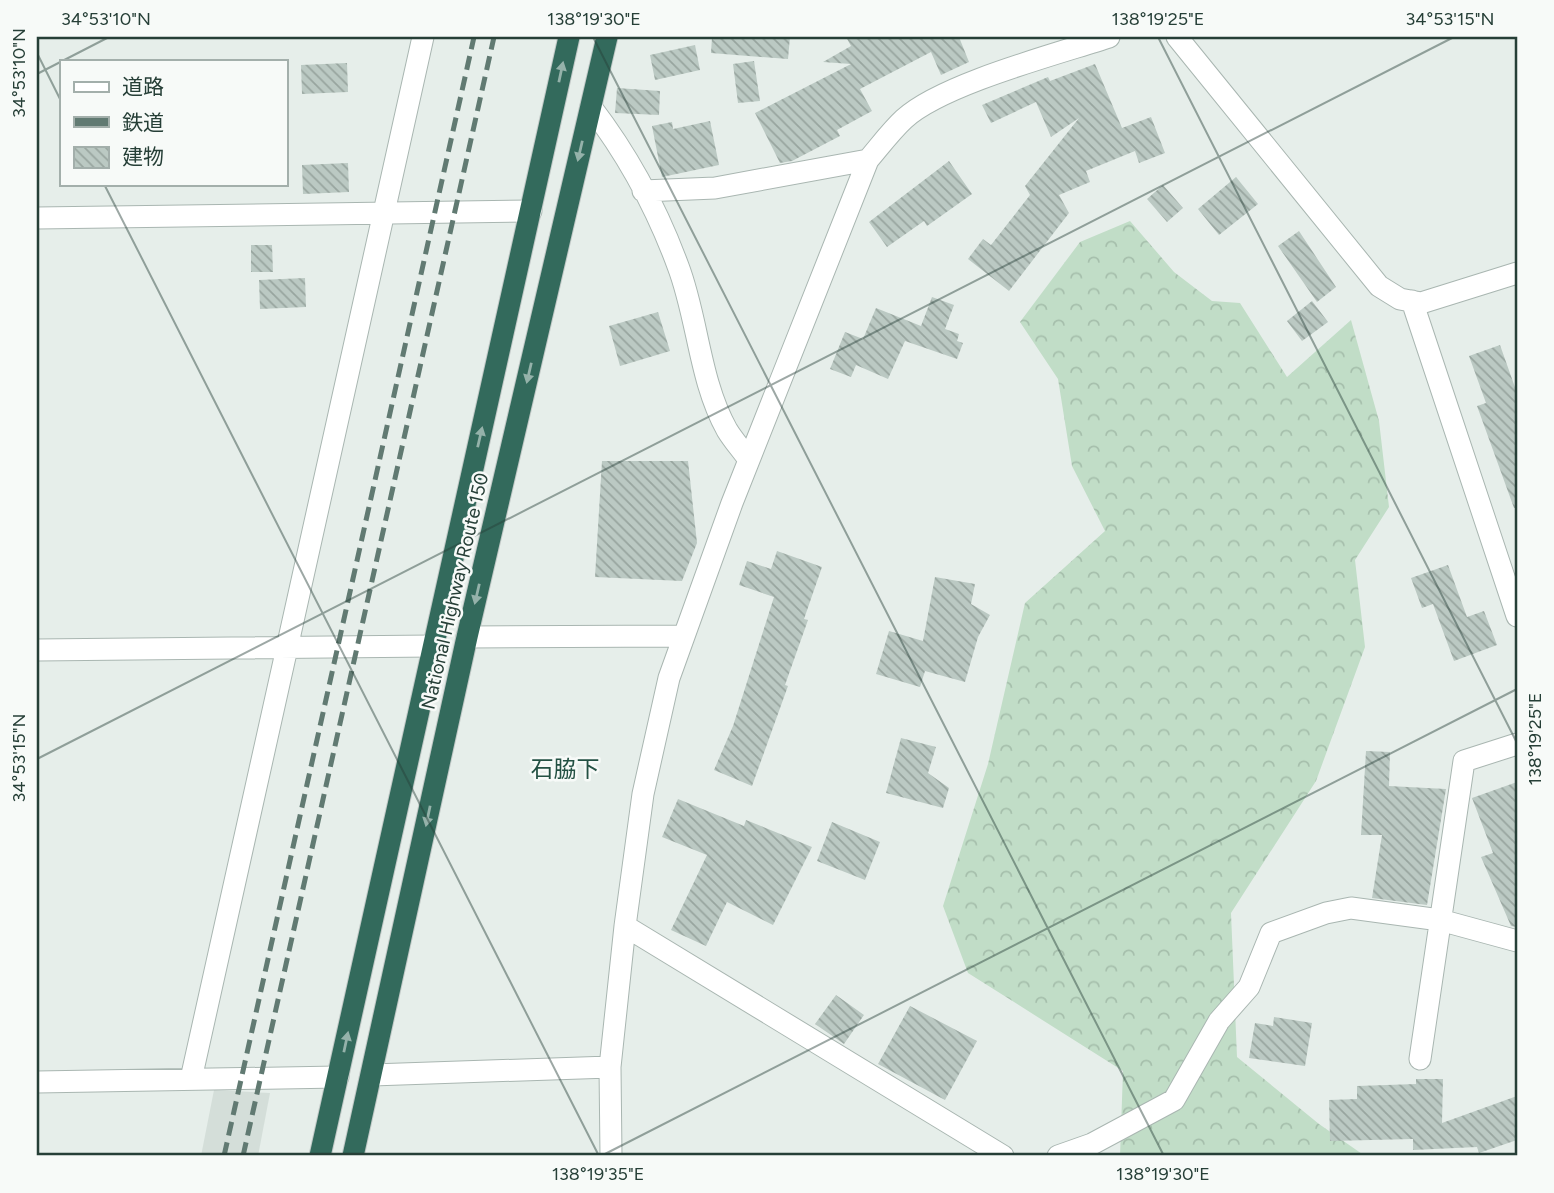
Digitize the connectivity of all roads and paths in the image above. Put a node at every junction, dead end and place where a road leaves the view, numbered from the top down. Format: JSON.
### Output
{"nodes":[{"id":1,"x":423,"y":37,"type":"edge"},
{"id":2,"x":569,"y":37,"type":"edge"},
{"id":3,"x":607,"y":37,"type":"edge"},
{"id":4,"x":1109,"y":37,"type":"edge"},
{"id":5,"x":1177,"y":37,"type":"edge"},
{"id":6,"x":591,"y":107,"type":"junction"},
{"id":7,"x":868,"y":160,"type":"junction"},
{"id":8,"x":643,"y":191,"type":"junction"},
{"id":9,"x":385,"y":211,"type":"junction"},
{"id":10,"x":531,"y":211,"type":"junction"},
{"id":11,"x":37,"y":218,"type":"edge"},
{"id":12,"x":1516,"y":278,"type":"edge"},
{"id":13,"x":1412,"y":301,"type":"junction"},
{"id":14,"x":749,"y":460,"type":"junction"},
{"id":15,"x":1517,"y":616,"type":"edge"},
{"id":16,"x":684,"y":636,"type":"junction"},
{"id":17,"x":467,"y":637,"type":"junction"},
{"id":18,"x":433,"y":646,"type":"junction"},
{"id":19,"x":286,"y":647,"type":"junction"},
{"id":20,"x":37,"y":650,"type":"edge"},
{"id":21,"x":1517,"y":744,"type":"edge"},
{"id":22,"x":1440,"y":920,"type":"junction"},
{"id":23,"x":625,"y":926,"type":"junction"},
{"id":24,"x":1517,"y":941,"type":"edge"},
{"id":25,"x":1420,"y":1059,"type":"dead end"},
{"id":26,"x":610,"y":1066,"type":"junction"},
{"id":27,"x":372,"y":1075,"type":"junction"},
{"id":28,"x":338,"y":1077,"type":"junction"},
{"id":29,"x":191,"y":1079,"type":"junction"},
{"id":30,"x":37,"y":1082,"type":"edge"},
{"id":31,"x":320,"y":1156,"type":"edge"},
{"id":32,"x":353,"y":1156,"type":"edge"},
{"id":33,"x":611,"y":1156,"type":"edge"},
{"id":34,"x":1003,"y":1156,"type":"edge"},
{"id":35,"x":1058,"y":1156,"type":"edge"}],
"edges":[{"from":1,"to":9,"type":"street"},
{"from":10,"to":2,"type":"highway","name":"National Highway Route 150","one_way":true},
{"from":3,"to":6,"type":"highway","name":"National Highway Route 150"},
{"from":4,"to":7,"type":"street"},
{"from":5,"to":13,"type":"street"},
{"from":6,"to":8,"type":"street"},
{"from":6,"to":17,"type":"highway","name":"National Highway Route 150","one_way":true},
{"from":7,"to":8,"type":"street"},
{"from":7,"to":14,"type":"street"},
{"from":8,"to":14,"type":"street"},
{"from":9,"to":10,"type":"street"},
{"from":9,"to":11,"type":"street"},
{"from":9,"to":19,"type":"street"},
{"from":18,"to":10,"type":"highway","name":"National Highway Route 150","one_way":true},
{"from":12,"to":13,"type":"street"},
{"from":13,"to":15,"type":"street"},
{"from":14,"to":16,"type":"street"},
{"from":16,"to":17,"type":"street"},
{"from":16,"to":23,"type":"street"},
{"from":17,"to":27,"type":"highway","name":"National Highway Route 150","one_way":true},
{"from":18,"to":19,"type":"street"},
{"from":28,"to":18,"type":"highway","name":"National Highway Route 150","one_way":true},
{"from":19,"to":20,"type":"street"},
{"from":19,"to":29,"type":"street"},
{"from":21,"to":22,"type":"street"},
{"from":22,"to":24,"type":"street"},
{"from":22,"to":25,"type":"street"},
{"from":22,"to":35,"type":"street"},
{"from":23,"to":26,"type":"street"},
{"from":23,"to":34,"type":"street"},
{"from":26,"to":27,"type":"street"},
{"from":26,"to":33,"type":"street"},
{"from":27,"to":32,"type":"highway","name":"National Highway Route 150"},
{"from":28,"to":29,"type":"street"},
{"from":28,"to":31,"type":"highway","name":"National Highway Route 150"},
{"from":29,"to":30,"type":"street"}]}
